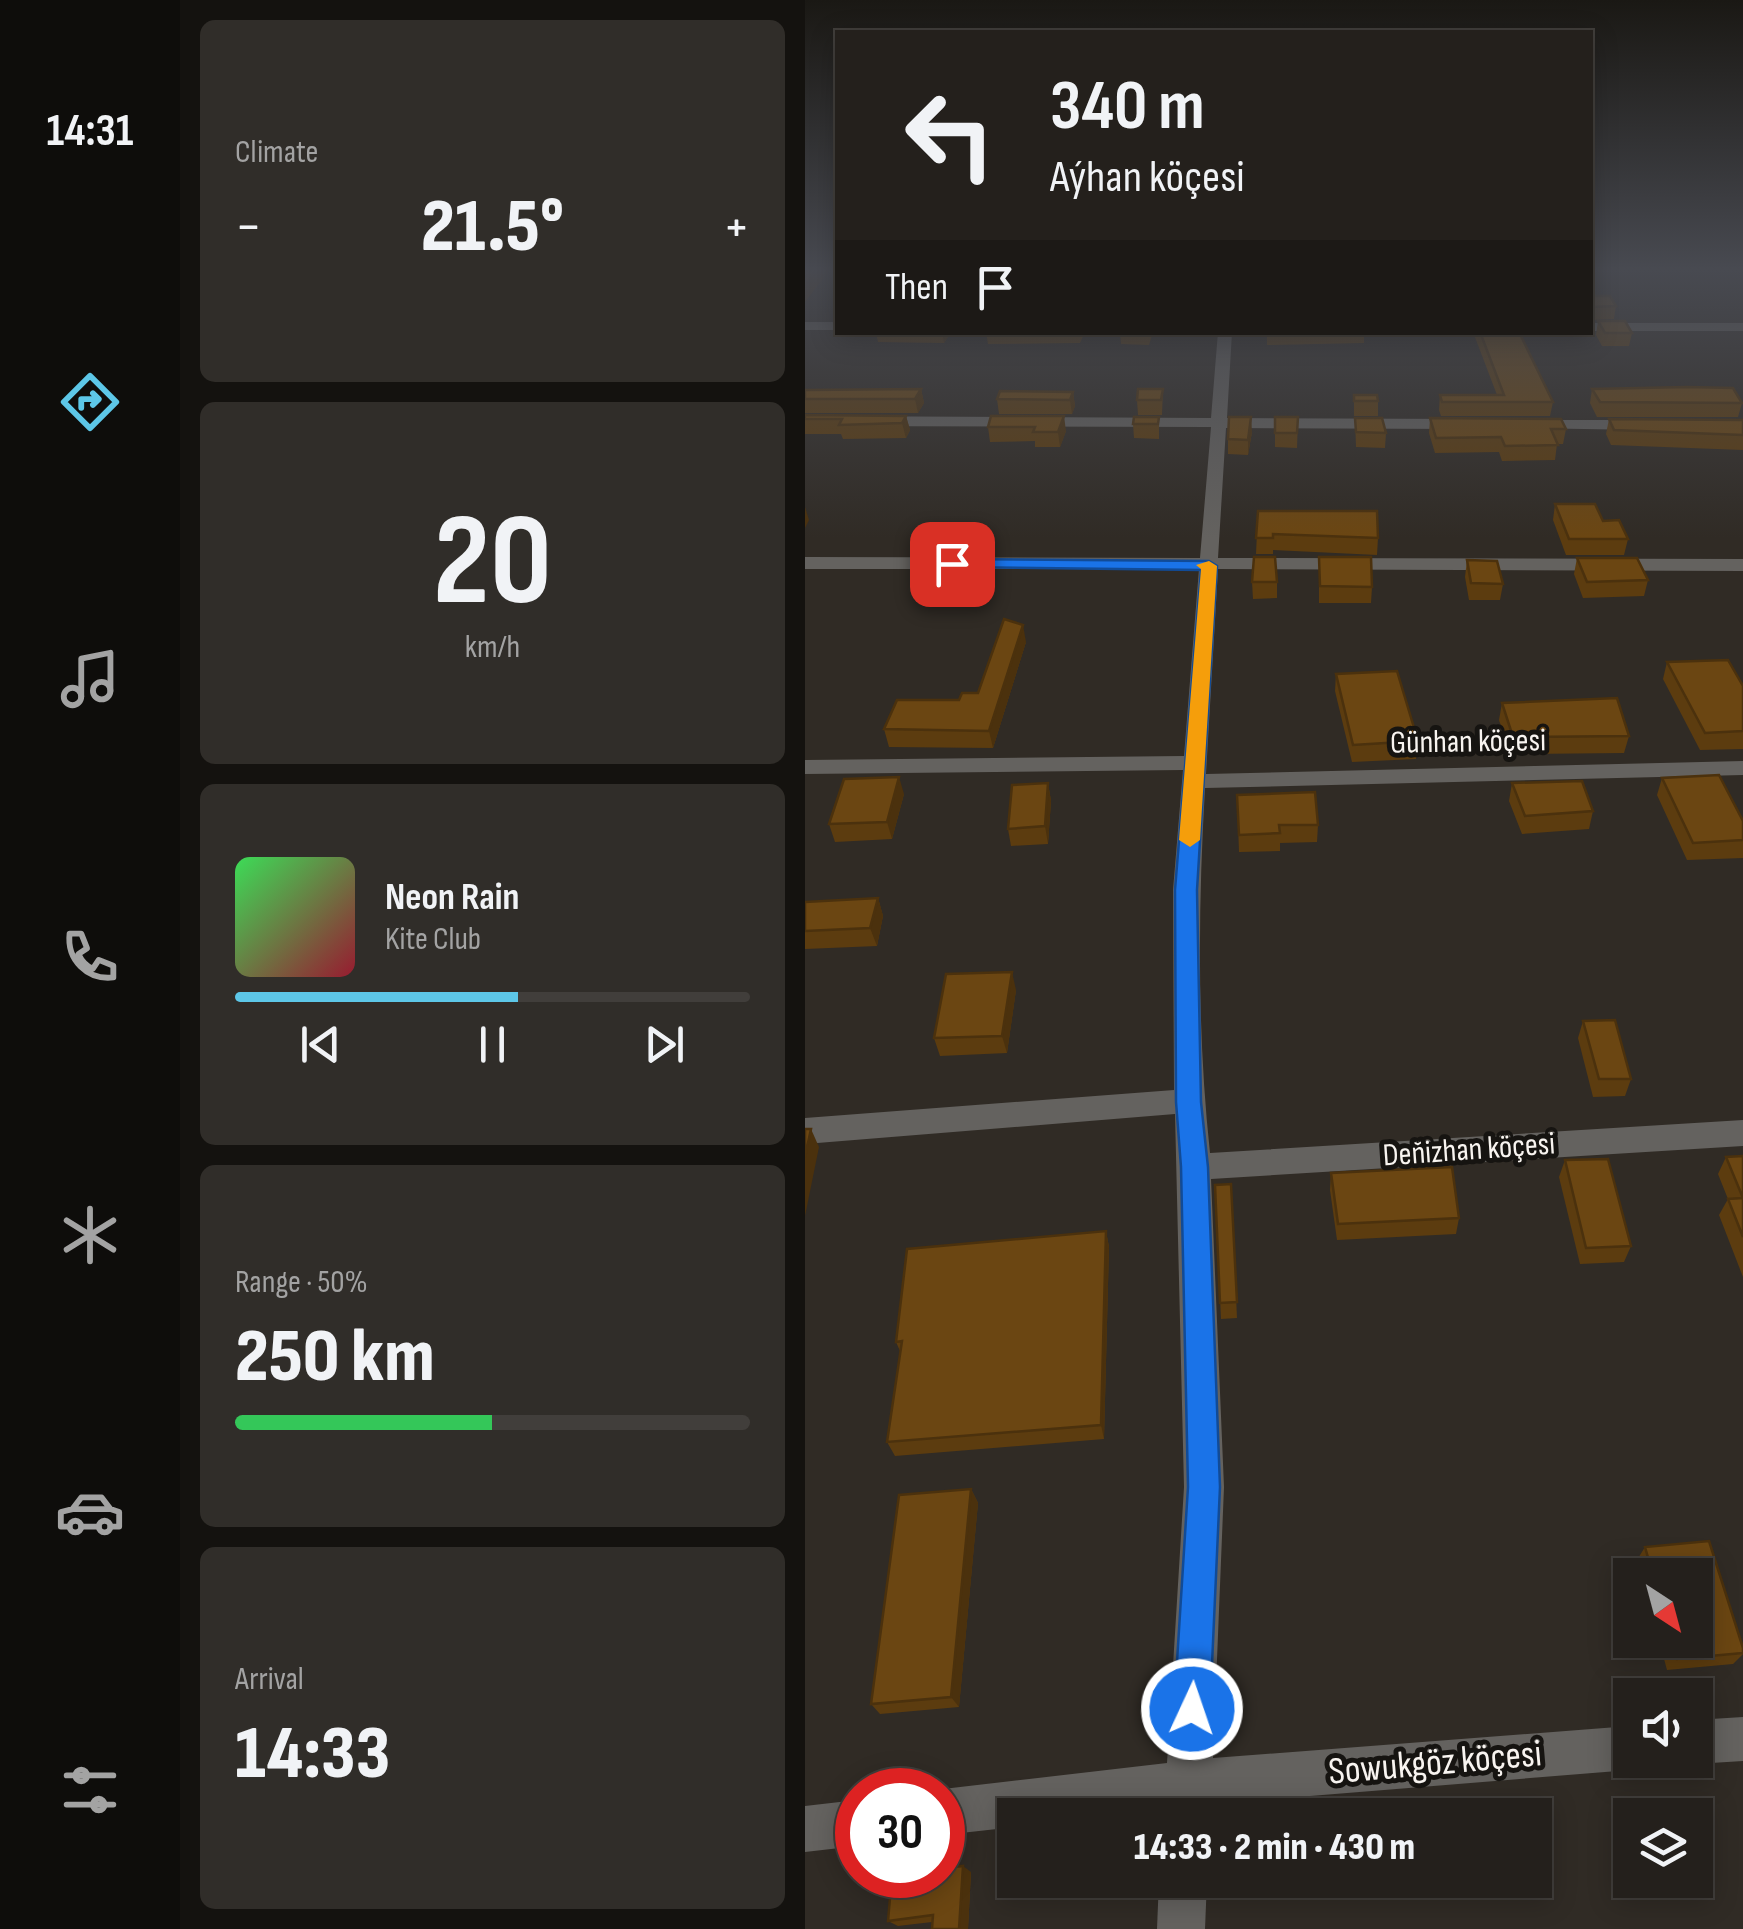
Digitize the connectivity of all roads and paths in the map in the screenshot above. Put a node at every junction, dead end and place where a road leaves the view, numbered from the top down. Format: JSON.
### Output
{"nodes":[{"id":1,"x":1223,"y":358,"type":"edge"},
{"id":2,"x":805,"y":422,"type":"edge"},
{"id":3,"x":1219,"y":423,"type":"junction"},
{"id":4,"x":1491,"y":424,"type":"edge"},
{"id":5,"x":1510,"y":424,"type":"edge"},
{"id":6,"x":1665,"y":426,"type":"edge"},
{"id":7,"x":805,"y":563,"type":"edge"},
{"id":8,"x":1743,"y":565,"type":"edge"},
{"id":9,"x":1209,"y":566,"type":"junction"},
{"id":10,"x":805,"y":767,"type":"edge"},
{"id":11,"x":1743,"y":768,"type":"edge"},
{"id":12,"x":1194,"y":772,"type":"junction"},
{"id":13,"x":1189,"y":1102,"type":"junction"},
{"id":14,"x":805,"y":1131,"type":"edge"},
{"id":15,"x":1743,"y":1133,"type":"edge"},
{"id":16,"x":1195,"y":1167,"type":"junction"},
{"id":17,"x":1743,"y":1739,"type":"edge"},
{"id":18,"x":1713,"y":1741,"type":"edge"},
{"id":19,"x":1613,"y":1750,"type":"edge"},
{"id":20,"x":1188,"y":1798,"type":"edge"},
{"id":21,"x":1197,"y":1798,"type":"edge"},
{"id":22,"x":997,"y":1809,"type":"edge"},
{"id":23,"x":965,"y":1811,"type":"edge"},
{"id":24,"x":835,"y":1825,"type":"edge"},
{"id":25,"x":805,"y":1829,"type":"edge"},
{"id":26,"x":1182,"y":1898,"type":"edge"},
{"id":27,"x":1181,"y":1929,"type":"edge"}],
"edges":[{"from":1,"to":3,"type":"street"},
{"from":2,"to":3,"type":"street"},
{"from":3,"to":4,"type":"street"},
{"from":3,"to":9,"type":"street"},
{"from":5,"to":6,"type":"street"},
{"from":7,"to":9,"type":"street"},
{"from":8,"to":9,"type":"street"},
{"from":9,"to":12,"type":"street"},
{"from":10,"to":12,"type":"street","name":"Günhan köçesi"},
{"from":11,"to":12,"type":"street","name":"Günhan köçesi"},
{"from":12,"to":13,"type":"street"},
{"from":13,"to":14,"type":"street"},
{"from":13,"to":16,"type":"street"},
{"from":15,"to":16,"type":"street","name":"Deňizhan köçesi"},
{"from":16,"to":20,"type":"street"},
{"from":17,"to":18,"type":"street"},
{"from":19,"to":21,"type":"street","name":"Sowukgöz köçesi"},
{"from":22,"to":23,"type":"street","name":"Sowukgöz köçesi"},
{"from":24,"to":25,"type":"street"},
{"from":26,"to":27,"type":"street"}]}
